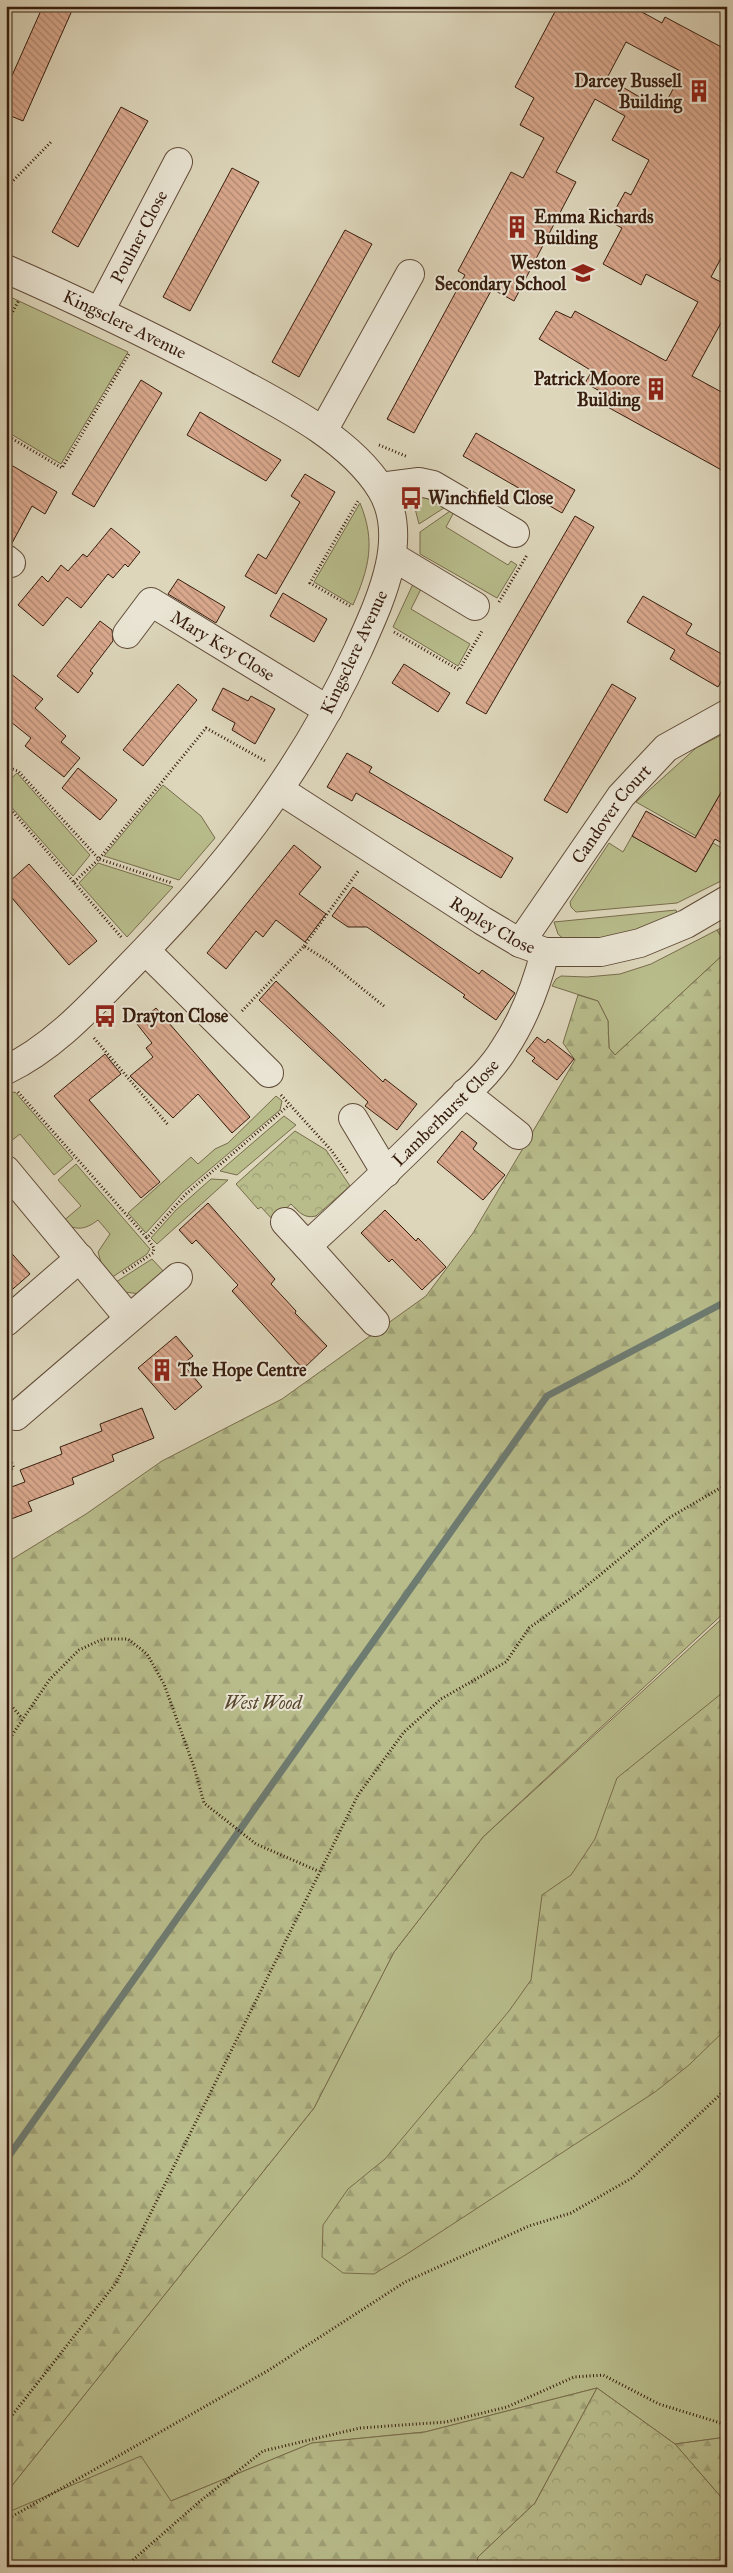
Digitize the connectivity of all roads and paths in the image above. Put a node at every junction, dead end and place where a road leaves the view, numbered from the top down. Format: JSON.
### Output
{"nodes":[{"id":1,"x":52,"y":141,"type":"dead end"},
{"id":2,"x":178,"y":162,"type":"dead end"},
{"id":3,"x":6,"y":188,"type":"edge"},
{"id":4,"x":6,"y":268,"type":"edge"},
{"id":5,"x":410,"y":274,"type":"dead end"},
{"id":6,"x":22,"y":295,"type":"dead end"},
{"id":7,"x":100,"y":311,"type":"junction"},
{"id":8,"x":6,"y":324,"type":"edge"},
{"id":9,"x":143,"y":331,"type":"junction"},
{"id":10,"x":323,"y":432,"type":"junction"},
{"id":11,"x":6,"y":435,"type":"edge"},
{"id":12,"x":376,"y":444,"type":"dead end"},
{"id":13,"x":412,"y":458,"type":"dead end"},
{"id":14,"x":376,"y":482,"type":"junction"},
{"id":15,"x":521,"y":543,"type":"joint"},
{"id":16,"x":392,"y":556,"type":"junction"},
{"id":17,"x":484,"y":615,"type":"junction"},
{"id":18,"x":372,"y":619,"type":"junction"},
{"id":19,"x":127,"y":634,"type":"dead end"},
{"id":20,"x":328,"y":710,"type":"junction"},
{"id":21,"x":727,"y":714,"type":"edge"},
{"id":22,"x":6,"y":767,"type":"edge"},
{"id":23,"x":285,"y":782,"type":"junction"},
{"id":24,"x":6,"y":804,"type":"edge"},
{"id":25,"x":374,"y":849,"type":"junction"},
{"id":26,"x":98,"y":859,"type":"junction"},
{"id":27,"x":74,"y":882,"type":"junction"},
{"id":28,"x":196,"y":898,"type":"junction"},
{"id":29,"x":727,"y":900,"type":"edge"},
{"id":30,"x":520,"y":943,"type":"junction"},
{"id":31,"x":304,"y":946,"type":"junction"},
{"id":32,"x":546,"y":952,"type":"junction"},
{"id":33,"x":142,"y":954,"type":"junction"},
{"id":34,"x":385,"y":1007,"type":"dead end"},
{"id":35,"x":77,"y":1019,"type":"junction"},
{"id":36,"x":225,"y":1029,"type":"junction"},
{"id":37,"x":269,"y":1073,"type":"joint"},
{"id":38,"x":9,"y":1078,"type":"edge"},
{"id":39,"x":465,"y":1093,"type":"junction"},
{"id":40,"x":290,"y":1105,"type":"junction"},
{"id":41,"x":352,"y":1118,"type":"dead end"},
{"id":42,"x":169,"y":1126,"type":"dead end"},
{"id":43,"x":518,"y":1134,"type":"dead end"},
{"id":44,"x":6,"y":1170,"type":"edge"},
{"id":45,"x":386,"y":1173,"type":"junction"},
{"id":46,"x":363,"y":1195,"type":"junction"},
{"id":47,"x":285,"y":1222,"type":"dead end"},
{"id":48,"x":146,"y":1238,"type":"junction"},
{"id":49,"x":308,"y":1246,"type":"junction"},
{"id":50,"x":80,"y":1258,"type":"junction"},
{"id":51,"x":178,"y":1277,"type":"dead end"},
{"id":52,"x":103,"y":1286,"type":"junction"},
{"id":53,"x":128,"y":1317,"type":"junction"},
{"id":54,"x":6,"y":1322,"type":"edge"},
{"id":55,"x":375,"y":1322,"type":"dead end"},
{"id":56,"x":16,"y":1416,"type":"dead end"},
{"id":57,"x":6,"y":1450,"type":"edge"},
{"id":58,"x":6,"y":1471,"type":"edge"},
{"id":59,"x":727,"y":1484,"type":"edge"},
{"id":60,"x":6,"y":1700,"type":"edge"},
{"id":61,"x":22,"y":1718,"type":"junction"},
{"id":62,"x":6,"y":1744,"type":"edge"},
{"id":63,"x":318,"y":1871,"type":"junction"},
{"id":64,"x":727,"y":2088,"type":"edge"},
{"id":65,"x":6,"y":2423,"type":"edge"},
{"id":66,"x":727,"y":2425,"type":"edge"},
{"id":67,"x":6,"y":2520,"type":"edge"},
{"id":68,"x":125,"y":2567,"type":"edge"}],
"edges":[{"from":1,"to":3,"type":"path"},
{"from":2,"to":7,"type":"street","name":"Poulner Close"},
{"from":4,"to":7,"type":"street","name":"Kingsclere Avenue"},
{"from":5,"to":10,"type":"street"},
{"from":6,"to":8,"type":"path"},
{"from":7,"to":9,"type":"street","name":"Kingsclere Avenue"},
{"from":9,"to":10,"type":"street","name":"Kingsclere Avenue"},
{"from":9,"to":11,"type":"path"},
{"from":10,"to":14,"type":"street","name":"Kingsclere Avenue"},
{"from":12,"to":13,"type":"path"},
{"from":14,"to":15,"type":"street"},
{"from":14,"to":16,"type":"street","name":"Kingsclere Avenue"},
{"from":14,"to":18,"type":"path"},
{"from":15,"to":17,"type":"path"},
{"from":16,"to":17,"type":"street"},
{"from":16,"to":18,"type":"street","name":"Kingsclere Avenue"},
{"from":17,"to":18,"type":"path"},
{"from":18,"to":20,"type":"street","name":"Kingsclere Avenue"},
{"from":19,"to":20,"type":"street","name":"Mary Key Close"},
{"from":20,"to":23,"type":"street","name":"Kingsclere Avenue"},
{"from":21,"to":30,"type":"street","name":"Candover Court"},
{"from":22,"to":26,"type":"path"},
{"from":23,"to":25,"type":"street","name":"Ropley Close"},
{"from":23,"to":26,"type":"path"},
{"from":23,"to":28,"type":"street","name":"Kingsclere Avenue"},
{"from":24,"to":27,"type":"path"},
{"from":25,"to":30,"type":"street","name":"Ropley Close"},
{"from":25,"to":31,"type":"path"},
{"from":26,"to":27,"type":"path"},
{"from":26,"to":28,"type":"path"},
{"from":27,"to":33,"type":"path"},
{"from":28,"to":33,"type":"street","name":"Kingsclere Avenue"},
{"from":29,"to":32,"type":"street","name":"Ropley Close"},
{"from":30,"to":32,"type":"street","name":"Ropley Close"},
{"from":31,"to":34,"type":"path"},
{"from":31,"to":36,"type":"path"},
{"from":32,"to":39,"type":"street","name":"Lamberhurst Close"},
{"from":33,"to":35,"type":"street","name":"Kingsclere Avenue"},
{"from":33,"to":36,"type":"street"},
{"from":35,"to":38,"type":"street","name":"Kingsclere Avenue"},
{"from":35,"to":42,"type":"path"},
{"from":36,"to":37,"type":"street"},
{"from":37,"to":40,"type":"path"},
{"from":38,"to":48,"type":"path"},
{"from":39,"to":43,"type":"street"},
{"from":39,"to":45,"type":"street","name":"Lamberhurst Close"},
{"from":40,"to":46,"type":"path"},
{"from":40,"to":48,"type":"path"},
{"from":41,"to":45,"type":"street"},
{"from":44,"to":50,"type":"street"},
{"from":45,"to":46,"type":"street","name":"Lamberhurst Close"},
{"from":46,"to":49,"type":"street","name":"Lamberhurst Close"},
{"from":47,"to":49,"type":"street"},
{"from":48,"to":52,"type":"path"},
{"from":49,"to":55,"type":"street"},
{"from":50,"to":52,"type":"street"},
{"from":50,"to":54,"type":"street"},
{"from":51,"to":53,"type":"street"},
{"from":52,"to":53,"type":"street"},
{"from":53,"to":56,"type":"street"},
{"from":57,"to":58,"type":"path"},
{"from":59,"to":63,"type":"path"},
{"from":60,"to":61,"type":"path"},
{"from":61,"to":62,"type":"path"},
{"from":61,"to":63,"type":"path"},
{"from":63,"to":65,"type":"path"},
{"from":64,"to":67,"type":"path"},
{"from":66,"to":68,"type":"path"}]}
